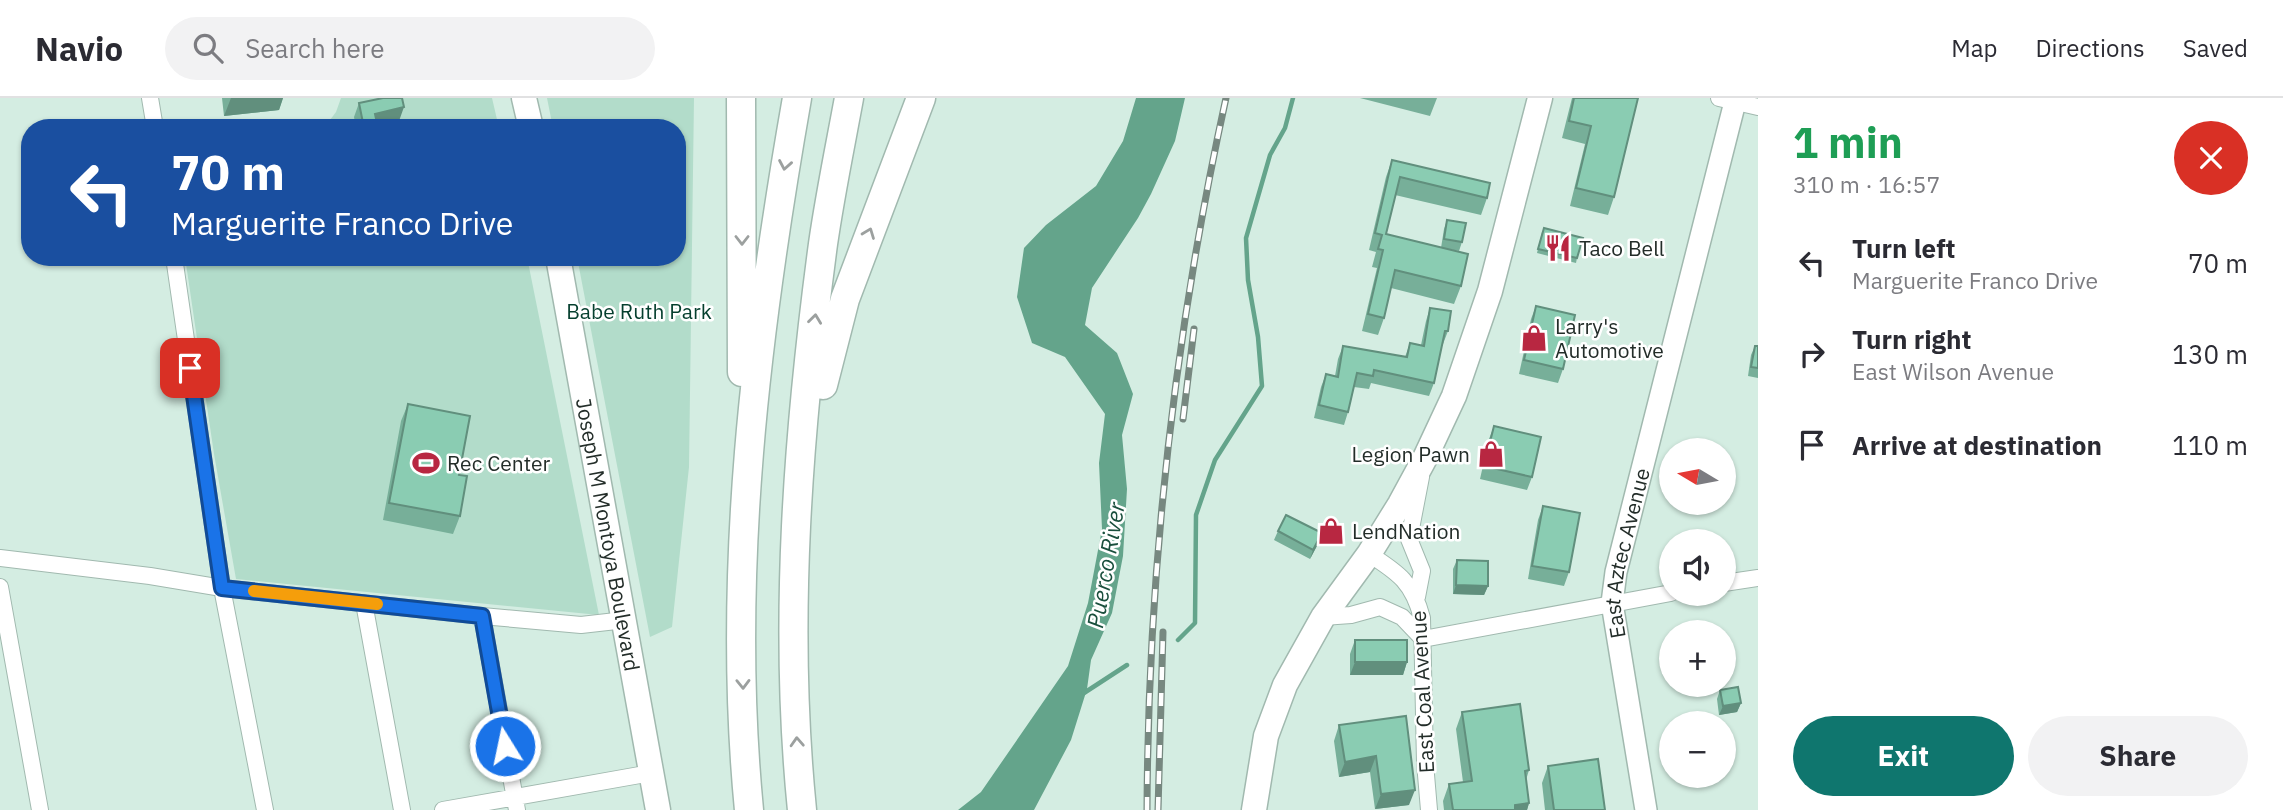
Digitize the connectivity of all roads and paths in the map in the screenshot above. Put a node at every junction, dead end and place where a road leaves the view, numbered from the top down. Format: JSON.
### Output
{"nodes":[{"id":1,"x":150,"y":98,"type":"edge"},
{"id":2,"x":524,"y":98,"type":"edge"},
{"id":3,"x":741,"y":98,"type":"edge"},
{"id":4,"x":797,"y":98,"type":"edge"},
{"id":5,"x":849,"y":98,"type":"edge"},
{"id":6,"x":921,"y":98,"type":"edge"},
{"id":7,"x":1540,"y":98,"type":"edge"},
{"id":8,"x":1730,"y":99,"type":"edge"},
{"id":9,"x":1758,"y":107,"type":"edge"},
{"id":10,"x":154,"y":119,"type":"edge"},
{"id":11,"x":529,"y":119,"type":"edge"},
{"id":12,"x":175,"y":266,"type":"edge"},
{"id":13,"x":560,"y":266,"type":"edge"},
{"id":14,"x":1425,"y":458,"type":"junction"},
{"id":15,"x":1369,"y":554,"type":"junction"},
{"id":16,"x":0,"y":558,"type":"edge"},
{"id":17,"x":1758,"y":578,"type":"edge"},
{"id":18,"x":1736,"y":581,"type":"edge"},
{"id":19,"x":0,"y":587,"type":"edge"},
{"id":20,"x":222,"y":588,"type":"junction"},
{"id":21,"x":1659,"y":595,"type":"edge"},
{"id":22,"x":1417,"y":597,"type":"junction"},
{"id":23,"x":364,"y":603,"type":"junction"},
{"id":24,"x":1612,"y":603,"type":"junction"},
{"id":25,"x":2,"y":610,"type":"edge"},
{"id":26,"x":795,"y":610,"type":"junction"},
{"id":27,"x":482,"y":616,"type":"junction"},
{"id":28,"x":1323,"y":617,"type":"junction"},
{"id":29,"x":625,"y":620,"type":"junction"},
{"id":30,"x":742,"y":638,"type":"junction"},
{"id":31,"x":1423,"y":639,"type":"junction"},
{"id":32,"x":651,"y":773,"type":"junction"},
{"id":33,"x":516,"y":804,"type":"edge"},
{"id":34,"x":40,"y":810,"type":"edge"},
{"id":35,"x":265,"y":810,"type":"edge"},
{"id":36,"x":402,"y":810,"type":"edge"},
{"id":37,"x":443,"y":810,"type":"edge"},
{"id":38,"x":658,"y":810,"type":"edge"},
{"id":39,"x":749,"y":810,"type":"edge"},
{"id":40,"x":802,"y":810,"type":"edge"},
{"id":41,"x":1254,"y":810,"type":"edge"},
{"id":42,"x":1429,"y":810,"type":"edge"},
{"id":43,"x":1646,"y":810,"type":"edge"}],
"edges":[{"from":1,"to":10,"type":"street"},
{"from":2,"to":11,"type":"main road"},
{"from":3,"to":30,"type":"highway","one_way":true},
{"from":4,"to":30,"type":"highway","one_way":true},
{"from":26,"to":5,"type":"highway","one_way":true},
{"from":26,"to":6,"type":"highway","one_way":true},
{"from":7,"to":14,"type":"main road"},
{"from":8,"to":9,"type":"street"},
{"from":8,"to":24,"type":"main road","name":"East Aztec Avenue"},
{"from":12,"to":20,"type":"street"},
{"from":13,"to":29,"type":"main road","name":"Joseph M Montoya Boulevard"},
{"from":14,"to":15,"type":"main road"},
{"from":14,"to":22,"type":"street"},
{"from":15,"to":22,"type":"street","name":"East Coal Avenue"},
{"from":15,"to":28,"type":"main road"},
{"from":16,"to":20,"type":"street"},
{"from":17,"to":18,"type":"street"},
{"from":19,"to":25,"type":"street"},
{"from":20,"to":23,"type":"street"},
{"from":20,"to":35,"type":"street"},
{"from":21,"to":24,"type":"street"},
{"from":22,"to":31,"type":"street","name":"East Coal Avenue"},
{"from":23,"to":27,"type":"street"},
{"from":23,"to":36,"type":"street"},
{"from":24,"to":31,"type":"street"},
{"from":24,"to":43,"type":"main road","name":"East Aztec Avenue"},
{"from":25,"to":34,"type":"street"},
{"from":40,"to":26,"type":"highway","one_way":true},
{"from":27,"to":29,"type":"street"},
{"from":27,"to":33,"type":"street"},
{"from":28,"to":31,"type":"street"},
{"from":28,"to":41,"type":"main road"},
{"from":29,"to":32,"type":"main road","name":"Joseph M Montoya Boulevard"},
{"from":30,"to":39,"type":"highway","one_way":true},
{"from":31,"to":42,"type":"street","name":"East Coal Avenue"},
{"from":32,"to":33,"type":"street"},
{"from":32,"to":38,"type":"main road","name":"Joseph M Montoya Boulevard"},
{"from":33,"to":37,"type":"street"}]}
